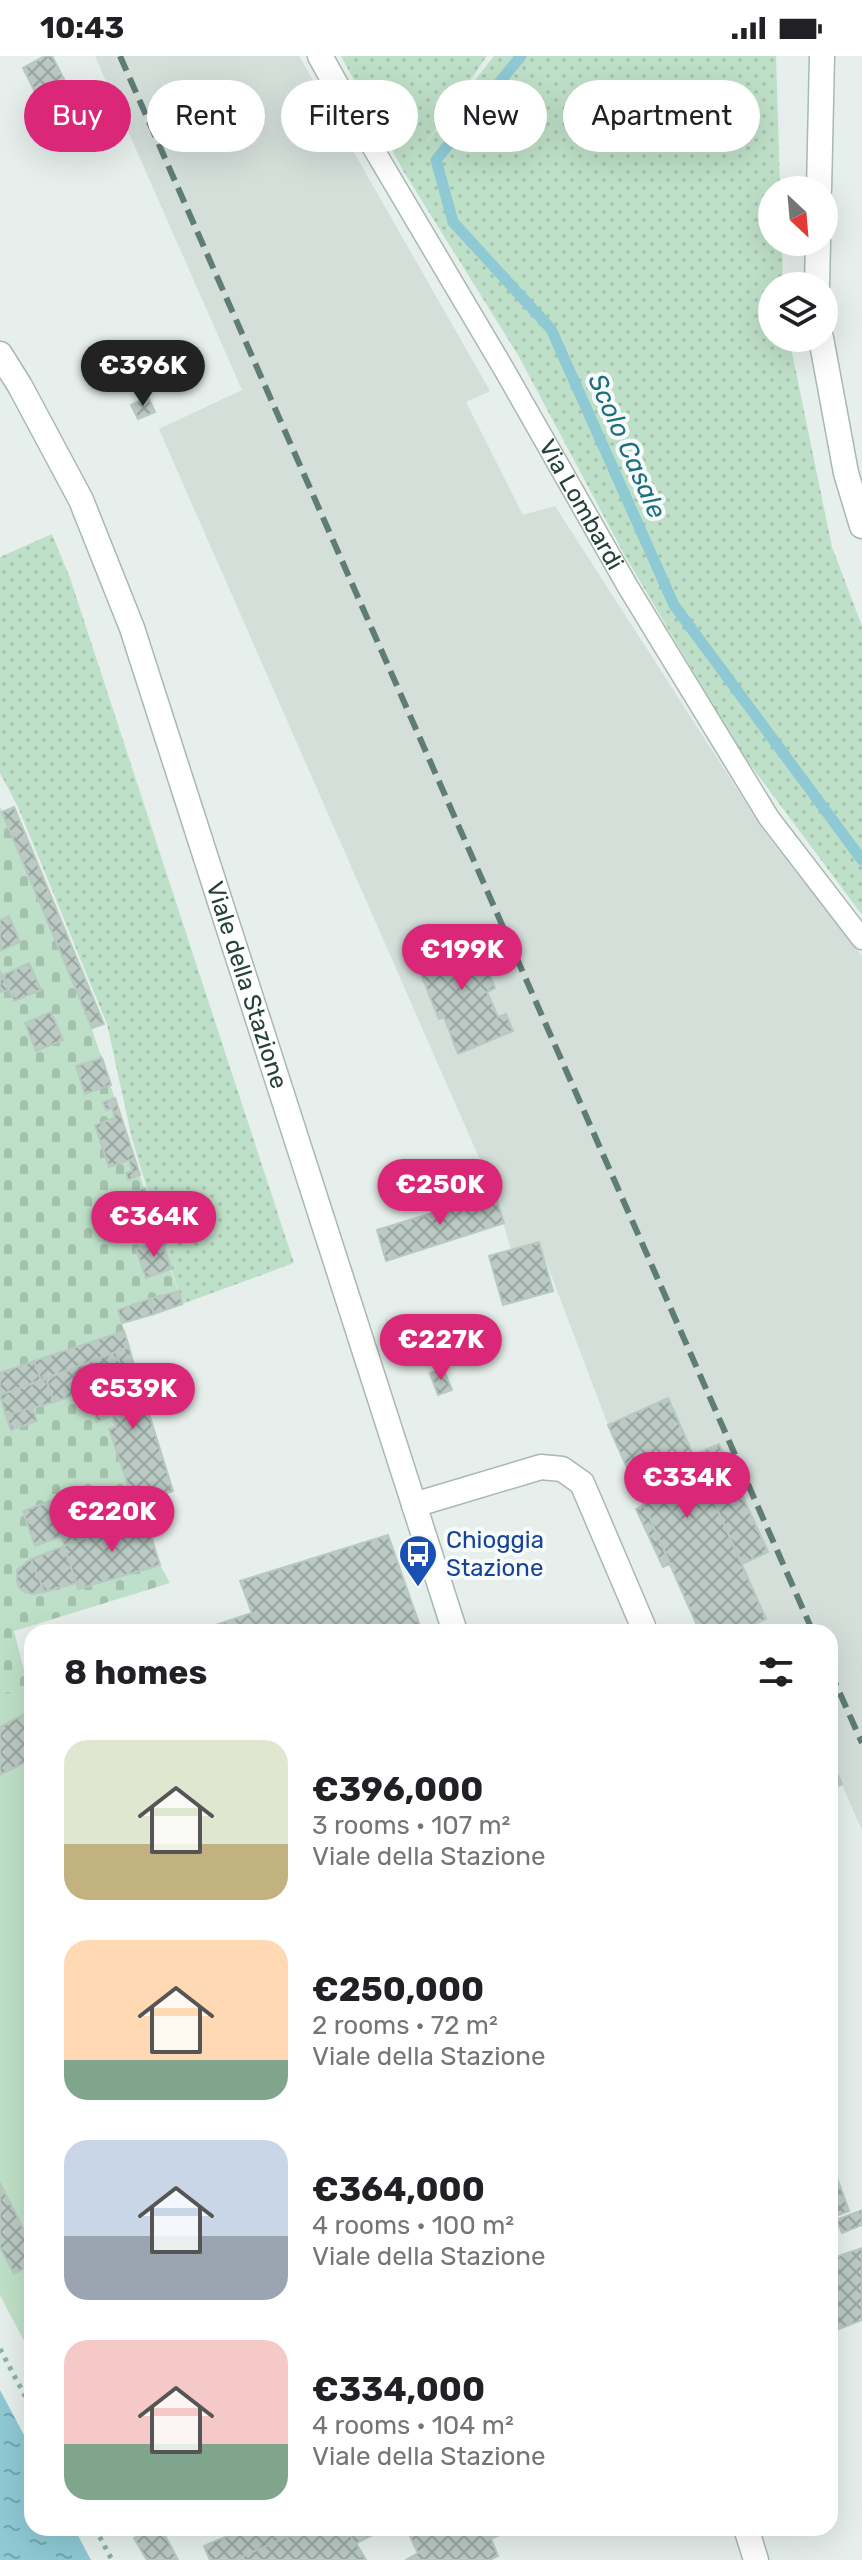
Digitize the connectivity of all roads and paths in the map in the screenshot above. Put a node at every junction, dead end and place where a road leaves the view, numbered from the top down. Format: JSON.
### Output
{"nodes":[{"id":1,"x":320,"y":56,"type":"edge"},
{"id":2,"x":822,"y":56,"type":"edge"},
{"id":3,"x":333,"y":80,"type":"edge"},
{"id":4,"x":375,"y":152,"type":"edge"},
{"id":5,"x":819,"y":176,"type":"edge"},
{"id":6,"x":824,"y":352,"type":"edge"},
{"id":7,"x":0,"y":354,"type":"edge"},
{"id":8,"x":862,"y":526,"type":"edge"},
{"id":9,"x":862,"y":939,"type":"edge"},
{"id":10,"x":414,"y":1505,"type":"junction"},
{"id":11,"x":452,"y":1624,"type":"edge"},
{"id":12,"x":642,"y":1624,"type":"edge"},
{"id":13,"x":0,"y":2349,"type":"edge"},
{"id":14,"x":24,"y":2394,"type":"edge"},
{"id":15,"x":99,"y":2536,"type":"edge"},
{"id":16,"x":748,"y":2536,"type":"edge"},
{"id":17,"x":112,"y":2560,"type":"edge"},
{"id":18,"x":756,"y":2560,"type":"edge"}],
"edges":[{"from":1,"to":3,"type":"street","name":"Via Lombardi"},
{"from":2,"to":5,"type":"street"},
{"from":4,"to":9,"type":"lane","name":"Via Lombardi"},
{"from":6,"to":8,"type":"street"},
{"from":7,"to":10,"type":"street","name":"Viale della Stazione"},
{"from":10,"to":11,"type":"street","name":"Viale della Stazione"},
{"from":10,"to":12,"type":"street"},
{"from":13,"to":14,"type":"path"},
{"from":15,"to":17,"type":"path"},
{"from":16,"to":18,"type":"street"}]}
